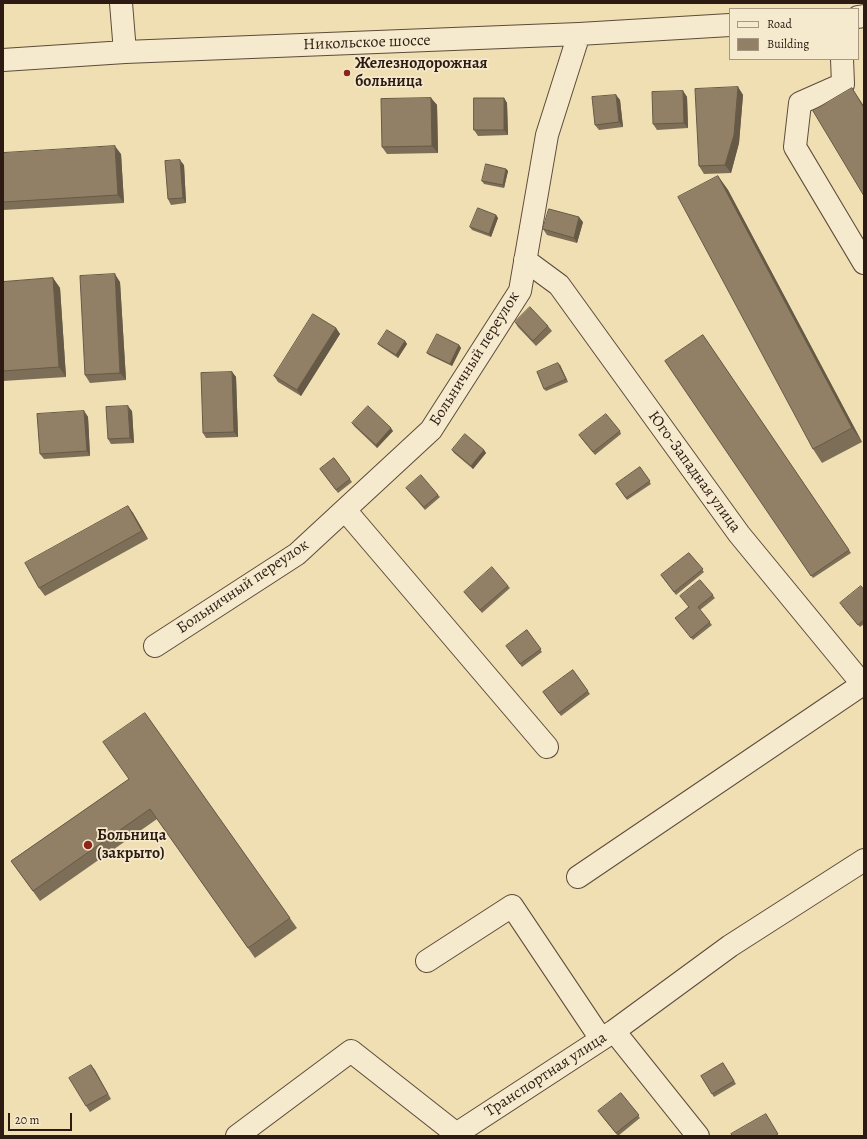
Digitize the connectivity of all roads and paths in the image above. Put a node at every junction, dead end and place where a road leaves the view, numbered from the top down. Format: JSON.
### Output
{"nodes":[{"id":1,"x":121,"y":3,"type":"edge"},
{"id":2,"x":729,"y":24,"type":"edge"},
{"id":3,"x":579,"y":34,"type":"junction"},
{"id":4,"x":125,"y":52,"type":"junction"},
{"id":5,"x":3,"y":60,"type":"edge"},
{"id":6,"x":842,"y":60,"type":"edge"},
{"id":7,"x":526,"y":260,"type":"junction"},
{"id":8,"x":864,"y":263,"type":"edge"},
{"id":9,"x":345,"y":510,"type":"junction"},
{"id":10,"x":155,"y":646,"type":"dead end"},
{"id":11,"x":863,"y":685,"type":"edge"},
{"id":12,"x":546,"y":747,"type":"dead end"},
{"id":13,"x":864,"y":860,"type":"edge"},
{"id":14,"x":578,"y":877,"type":"dead end"},
{"id":15,"x":427,"y":961,"type":"dead end"},
{"id":16,"x":607,"y":1035,"type":"junction"},
{"id":17,"x":458,"y":1135,"type":"edge"},
{"id":18,"x":237,"y":1136,"type":"edge"},
{"id":19,"x":698,"y":1136,"type":"edge"}],
"edges":[{"from":1,"to":4,"type":"street"},
{"from":2,"to":3,"type":"street","name":"Никольское шоссе"},
{"from":3,"to":4,"type":"street","name":"Никольское шоссе"},
{"from":3,"to":7,"type":"street","name":"Больничный переулок"},
{"from":4,"to":5,"type":"street","name":"Никольское шоссе"},
{"from":6,"to":8,"type":"street"},
{"from":7,"to":9,"type":"street","name":"Больничный переулок"},
{"from":7,"to":11,"type":"street","name":"Юго-Западная улица"},
{"from":9,"to":10,"type":"street","name":"Больничный переулок"},
{"from":9,"to":12,"type":"street"},
{"from":11,"to":14,"type":"street"},
{"from":13,"to":16,"type":"street","name":"Транспортная улица"},
{"from":15,"to":16,"type":"street"},
{"from":16,"to":17,"type":"street","name":"Транспортная улица"},
{"from":16,"to":19,"type":"street"},
{"from":17,"to":18,"type":"street","name":"Транспортная улица"}]}
